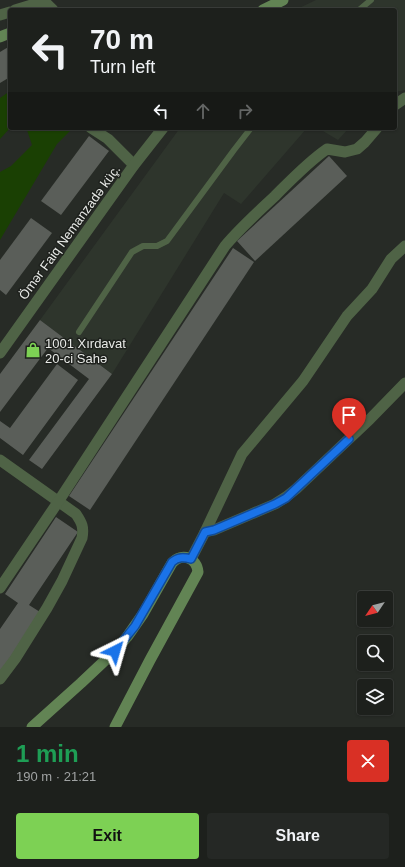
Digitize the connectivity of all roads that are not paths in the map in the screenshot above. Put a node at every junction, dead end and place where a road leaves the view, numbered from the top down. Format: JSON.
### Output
{"nodes":[{"id":1,"x":283,"y":0,"type":"edge"},
{"id":2,"x":371,"y":0,"type":"edge"},
{"id":3,"x":22,"y":8,"type":"edge"},
{"id":4,"x":51,"y":8,"type":"edge"},
{"id":5,"x":267,"y":8,"type":"edge"},
{"id":6,"x":361,"y":8,"type":"edge"},
{"id":7,"x":94,"y":130,"type":"edge"},
{"id":8,"x":161,"y":130,"type":"edge"},
{"id":9,"x":250,"y":130,"type":"edge"},
{"id":10,"x":374,"y":130,"type":"edge"},
{"id":11,"x":134,"y":165,"type":"junction"},
{"id":12,"x":405,"y":246,"type":"edge"},
{"id":13,"x":79,"y":332,"type":"dead end"},
{"id":14,"x":0,"y":353,"type":"edge"},
{"id":15,"x":405,"y":383,"type":"edge"},
{"id":16,"x":0,"y":460,"type":"edge"},
{"id":17,"x":58,"y":502,"type":"junction"},
{"id":18,"x":205,"y":532,"type":"junction"},
{"id":19,"x":191,"y":559,"type":"junction"},
{"id":20,"x":0,"y":588,"type":"edge"},
{"id":21,"x":0,"y":679,"type":"edge"},
{"id":22,"x":32,"y":727,"type":"edge"},
{"id":23,"x":115,"y":727,"type":"edge"}],
"edges":[{"from":1,"to":5,"type":"main road"},
{"from":2,"to":6,"type":"lane"},
{"from":3,"to":4,"type":"street"},
{"from":7,"to":11,"type":"street"},
{"from":8,"to":11,"type":"street","name":"Ömər Faiq Nemanzadə küç."},
{"from":9,"to":13,"type":"lane"},
{"from":10,"to":17,"type":"street"},
{"from":11,"to":14,"type":"street","name":"Ömər Faiq Nemanzadə küç."},
{"from":12,"to":18,"type":"street"},
{"from":15,"to":18,"type":"street"},
{"from":16,"to":17,"type":"street"},
{"from":17,"to":20,"type":"street"},
{"from":17,"to":21,"type":"street"},
{"from":18,"to":19,"type":"street"},
{"from":19,"to":22,"type":"main road"},
{"from":19,"to":23,"type":"main road"}]}
